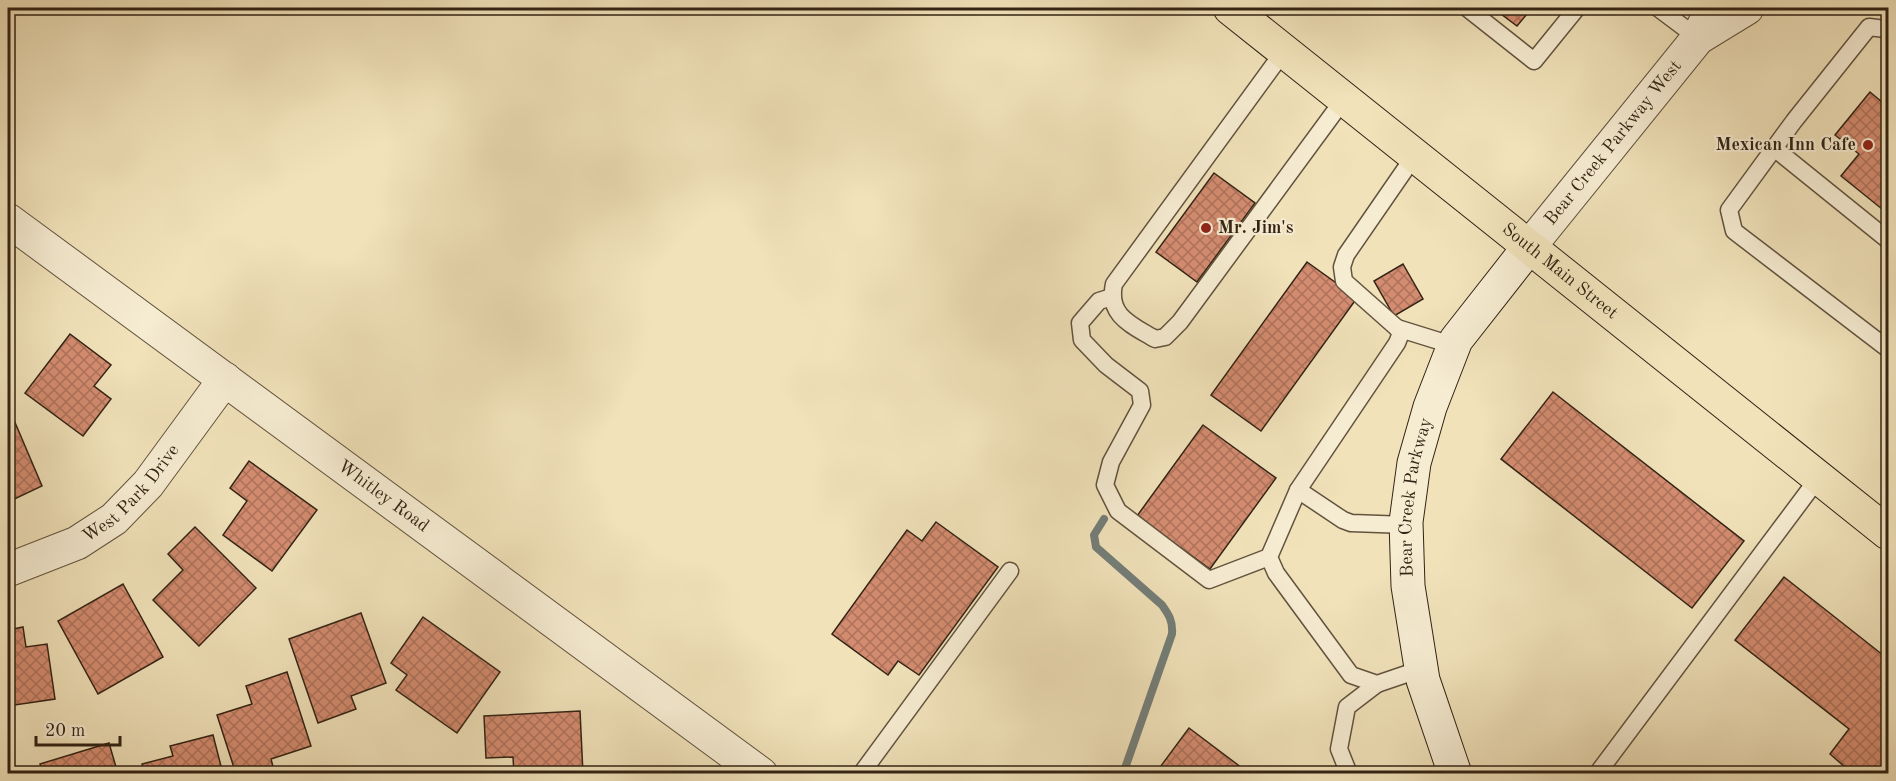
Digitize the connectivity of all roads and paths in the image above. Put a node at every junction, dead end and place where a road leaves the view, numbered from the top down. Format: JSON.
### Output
{"nodes":[{"id":1,"x":1230,"y":8,"type":"edge"},
{"id":2,"x":1467,"y":8,"type":"edge"},
{"id":3,"x":1577,"y":8,"type":"edge"},
{"id":4,"x":1658,"y":8,"type":"edge"},
{"id":5,"x":1712,"y":8,"type":"edge"},
{"id":6,"x":1747,"y":8,"type":"edge"},
{"id":7,"x":1888,"y":32,"type":"edge"},
{"id":8,"x":1698,"y":38,"type":"junction"},
{"id":9,"x":1284,"y":51,"type":"junction"},
{"id":10,"x":1344,"y":99,"type":"junction"},
{"id":11,"x":1774,"y":148,"type":"junction"},
{"id":12,"x":1415,"y":155,"type":"junction"},
{"id":13,"x":8,"y":220,"type":"edge"},
{"id":14,"x":1888,"y":240,"type":"edge"},
{"id":15,"x":1529,"y":247,"type":"junction"},
{"id":16,"x":1112,"y":297,"type":"junction"},
{"id":17,"x":1397,"y":328,"type":"junction"},
{"id":18,"x":1886,"y":343,"type":"edge"},
{"id":19,"x":1455,"y":346,"type":"junction"},
{"id":20,"x":225,"y":379,"type":"junction"},
{"id":21,"x":1819,"y":477,"type":"junction"},
{"id":22,"x":1298,"y":490,"type":"junction"},
{"id":23,"x":1407,"y":525,"type":"junction"},
{"id":24,"x":1888,"y":533,"type":"edge"},
{"id":25,"x":1269,"y":557,"type":"junction"},
{"id":26,"x":8,"y":570,"type":"edge"},
{"id":27,"x":1010,"y":571,"type":"dead end"},
{"id":28,"x":1421,"y":669,"type":"junction"},
{"id":29,"x":1377,"y":684,"type":"junction"},
{"id":30,"x":760,"y":774,"type":"edge"},
{"id":31,"x":861,"y":774,"type":"edge"},
{"id":32,"x":1349,"y":774,"type":"edge"},
{"id":33,"x":1455,"y":774,"type":"edge"},
{"id":34,"x":1597,"y":774,"type":"edge"}],
"edges":[{"from":1,"to":9,"type":"main road","name":"South Main Street"},
{"from":2,"to":3,"type":"lane"},
{"from":4,"to":8,"type":"lane"},
{"from":5,"to":8,"type":"street","name":"Bear Creek Parkway West"},
{"from":6,"to":8,"type":"street","name":"Bear Creek Parkway West"},
{"from":7,"to":11,"type":"lane"},
{"from":8,"to":15,"type":"street","name":"Bear Creek Parkway West"},
{"from":9,"to":10,"type":"main road","name":"South Main Street"},
{"from":9,"to":16,"type":"lane"},
{"from":10,"to":12,"type":"main road","name":"South Main Street"},
{"from":10,"to":16,"type":"lane"},
{"from":11,"to":14,"type":"lane"},
{"from":11,"to":18,"type":"lane"},
{"from":12,"to":15,"type":"main road","name":"South Main Street"},
{"from":12,"to":17,"type":"lane"},
{"from":13,"to":20,"type":"street","name":"Whitley Road"},
{"from":15,"to":19,"type":"street","name":"Bear Creek Parkway"},
{"from":15,"to":21,"type":"main road","name":"South Main Street"},
{"from":16,"to":25,"type":"lane"},
{"from":17,"to":19,"type":"lane"},
{"from":17,"to":22,"type":"lane"},
{"from":19,"to":23,"type":"street","name":"Bear Creek Parkway"},
{"from":20,"to":26,"type":"street","name":"West Park Drive"},
{"from":20,"to":30,"type":"street","name":"Whitley Road"},
{"from":21,"to":24,"type":"main road","name":"South Main Street"},
{"from":21,"to":34,"type":"lane"},
{"from":22,"to":23,"type":"lane"},
{"from":22,"to":25,"type":"lane"},
{"from":23,"to":28,"type":"street","name":"Bear Creek Parkway"},
{"from":25,"to":29,"type":"lane"},
{"from":27,"to":31,"type":"lane"},
{"from":28,"to":29,"type":"lane"},
{"from":28,"to":33,"type":"street","name":"Bear Creek Parkway"},
{"from":29,"to":32,"type":"lane"}]}
